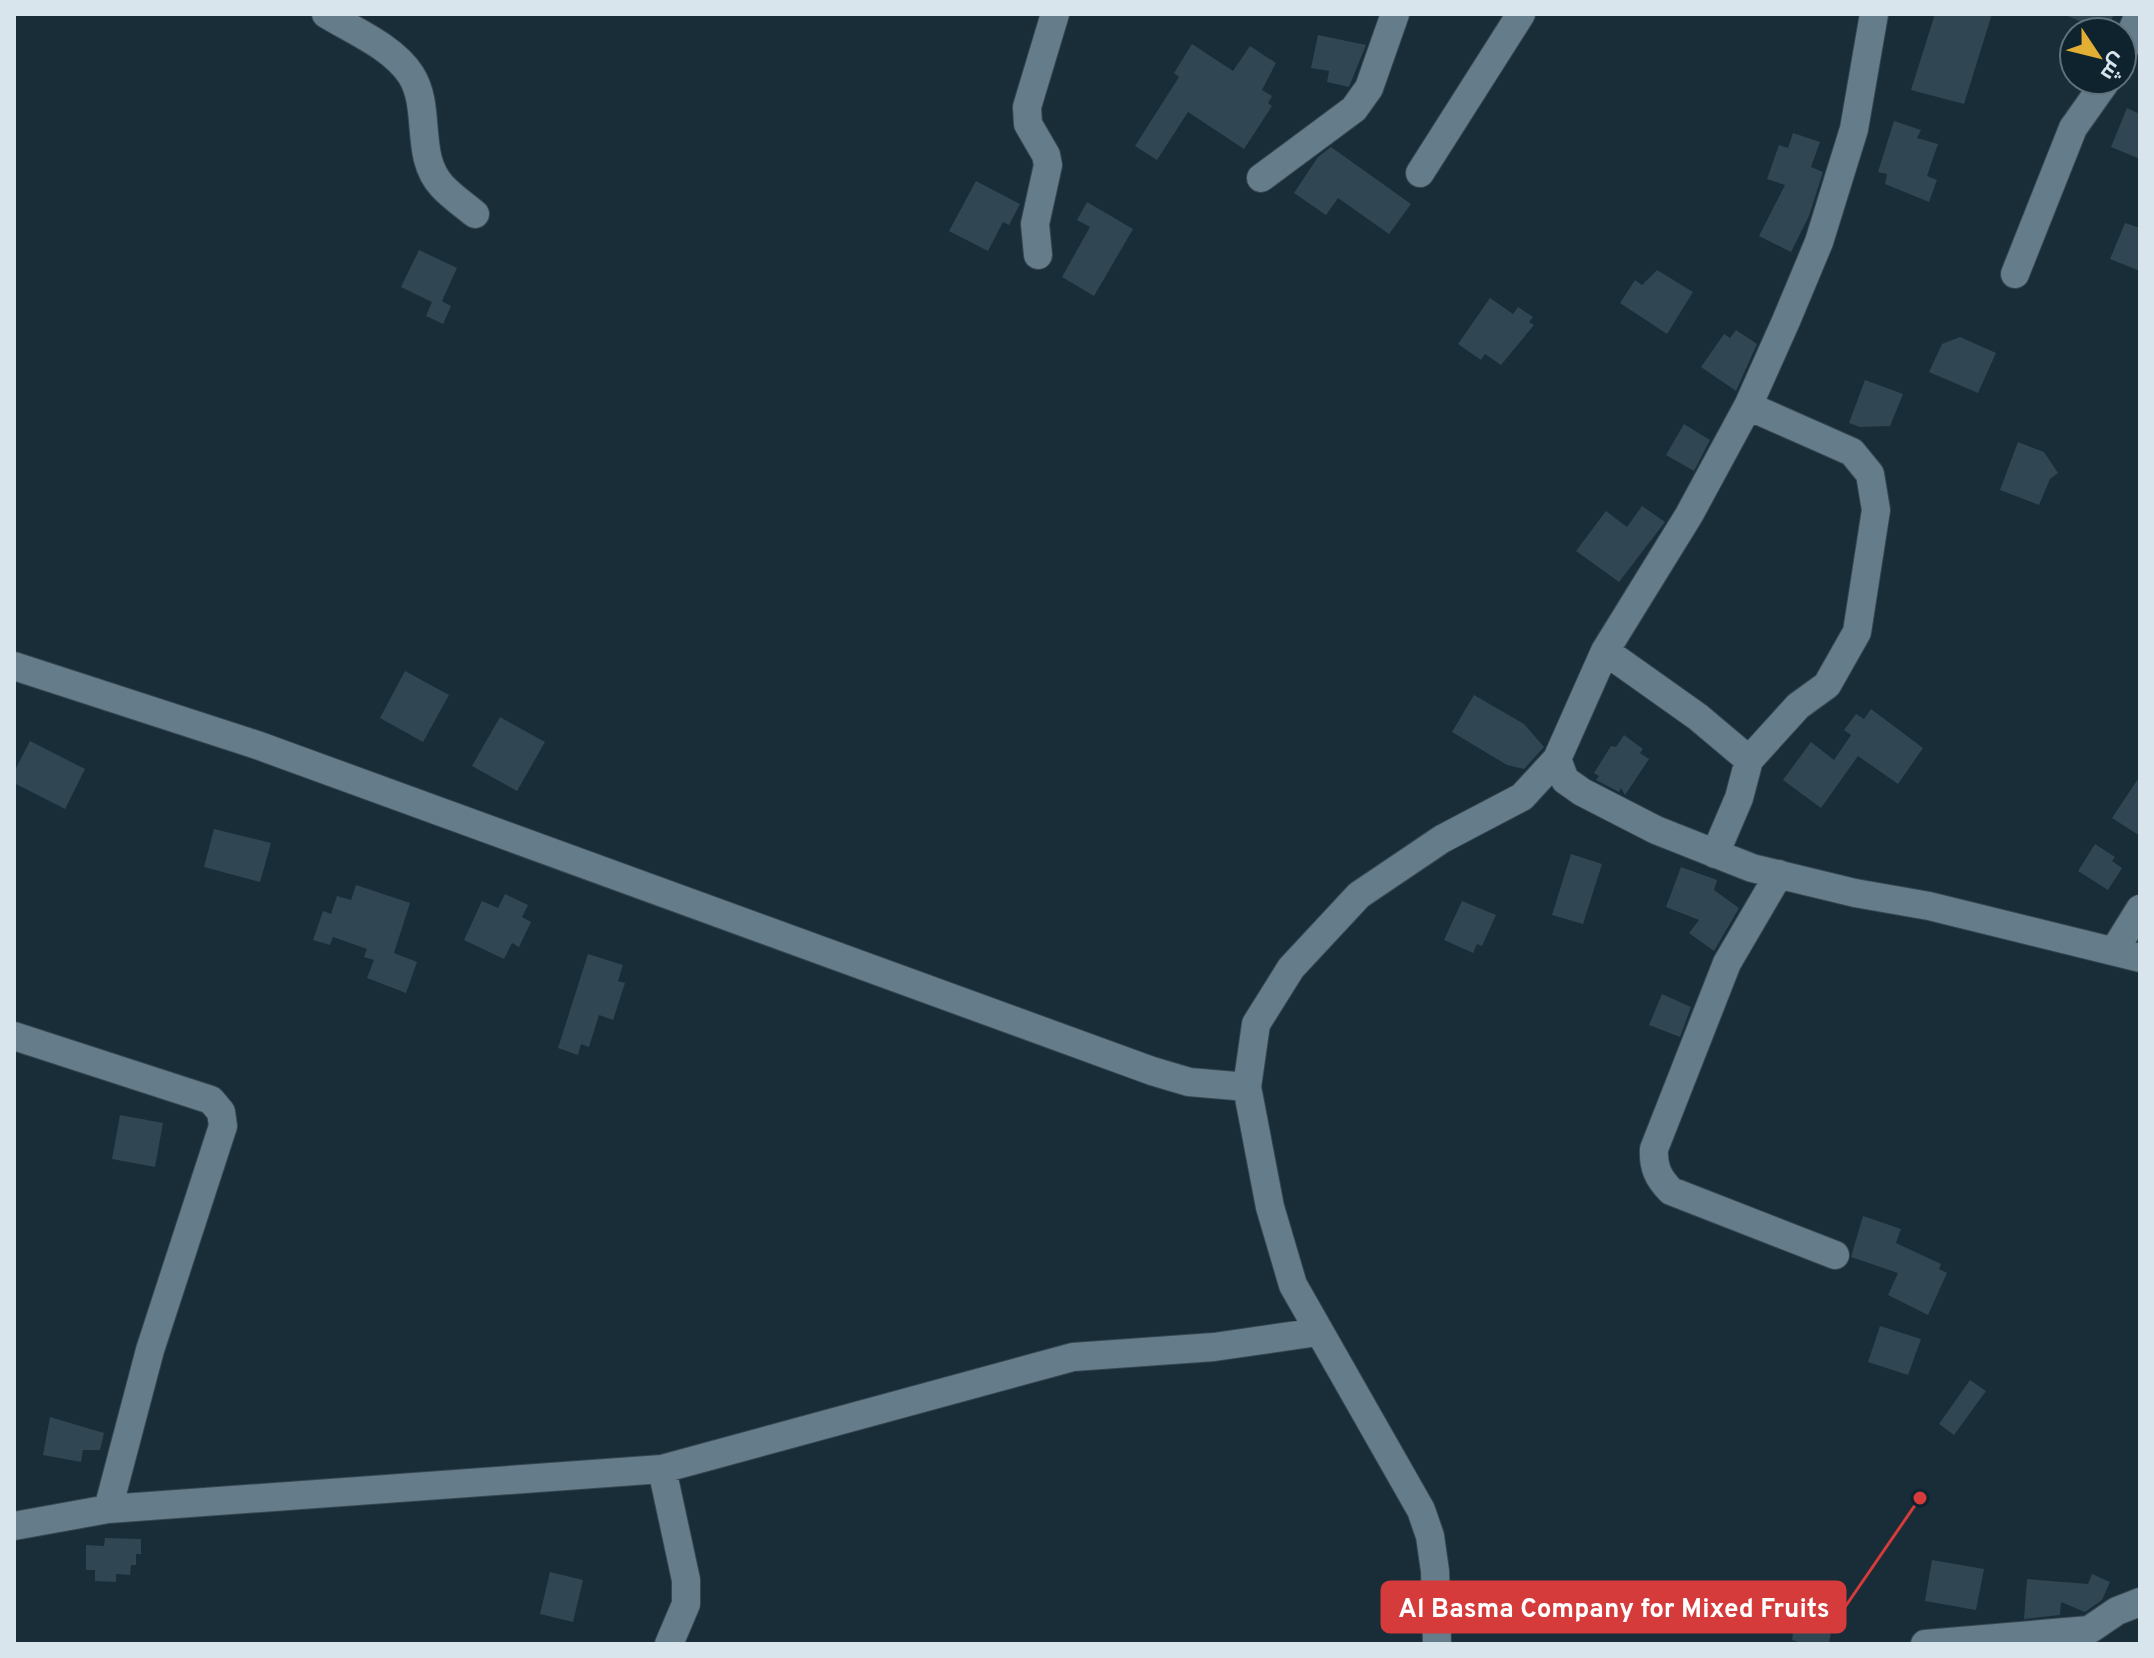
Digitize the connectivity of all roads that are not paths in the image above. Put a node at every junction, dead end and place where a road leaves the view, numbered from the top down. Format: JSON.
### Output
{"nodes":[{"id":1,"x":326,"y":14,"type":"edge"},
{"id":2,"x":1055,"y":14,"type":"edge"},
{"id":3,"x":1395,"y":14,"type":"edge"},
{"id":4,"x":1521,"y":14,"type":"edge"},
{"id":5,"x":1874,"y":14,"type":"edge"},
{"id":6,"x":2096,"y":96,"type":"edge"},
{"id":7,"x":1420,"y":173,"type":"dead end"},
{"id":8,"x":1261,"y":178,"type":"dead end"},
{"id":9,"x":475,"y":214,"type":"dead end"},
{"id":10,"x":1038,"y":255,"type":"dead end"},
{"id":11,"x":2015,"y":274,"type":"dead end"},
{"id":12,"x":1748,"y":406,"type":"junction"},
{"id":13,"x":1605,"y":651,"type":"junction"},
{"id":14,"x":14,"y":666,"type":"edge"},
{"id":15,"x":1557,"y":759,"type":"junction"},
{"id":16,"x":1749,"y":760,"type":"junction"},
{"id":17,"x":1715,"y":854,"type":"junction"},
{"id":18,"x":1779,"y":874,"type":"junction"},
{"id":19,"x":2140,"y":909,"type":"edge"},
{"id":20,"x":2127,"y":954,"type":"edge"},
{"id":21,"x":14,"y":1036,"type":"edge"},
{"id":22,"x":1247,"y":1087,"type":"junction"},
{"id":23,"x":1835,"y":1255,"type":"dead end"},
{"id":24,"x":1318,"y":1332,"type":"junction"},
{"id":25,"x":662,"y":1469,"type":"junction"},
{"id":26,"x":108,"y":1509,"type":"junction"},
{"id":27,"x":14,"y":1526,"type":"edge"},
{"id":28,"x":2140,"y":1602,"type":"edge"},
{"id":29,"x":1988,"y":1642,"type":"edge"},
{"id":30,"x":669,"y":1644,"type":"edge"},
{"id":31,"x":1437,"y":1644,"type":"edge"},
{"id":32,"x":1925,"y":1644,"type":"edge"}],
"edges":[{"from":1,"to":9,"type":"street"},
{"from":2,"to":10,"type":"street"},
{"from":3,"to":8,"type":"street"},
{"from":4,"to":7,"type":"street"},
{"from":5,"to":12,"type":"street"},
{"from":6,"to":11,"type":"street"},
{"from":12,"to":13,"type":"street"},
{"from":12,"to":16,"type":"street"},
{"from":13,"to":15,"type":"street"},
{"from":13,"to":16,"type":"street"},
{"from":14,"to":22,"type":"street"},
{"from":15,"to":17,"type":"street"},
{"from":15,"to":22,"type":"street"},
{"from":16,"to":17,"type":"street"},
{"from":17,"to":18,"type":"street"},
{"from":18,"to":20,"type":"street"},
{"from":18,"to":23,"type":"street"},
{"from":19,"to":20,"type":"street"},
{"from":21,"to":26,"type":"street"},
{"from":22,"to":24,"type":"street"},
{"from":24,"to":25,"type":"street"},
{"from":24,"to":31,"type":"street"},
{"from":25,"to":26,"type":"street"},
{"from":25,"to":30,"type":"street"},
{"from":26,"to":27,"type":"street"},
{"from":28,"to":29,"type":"street"},
{"from":29,"to":32,"type":"street"}]}
